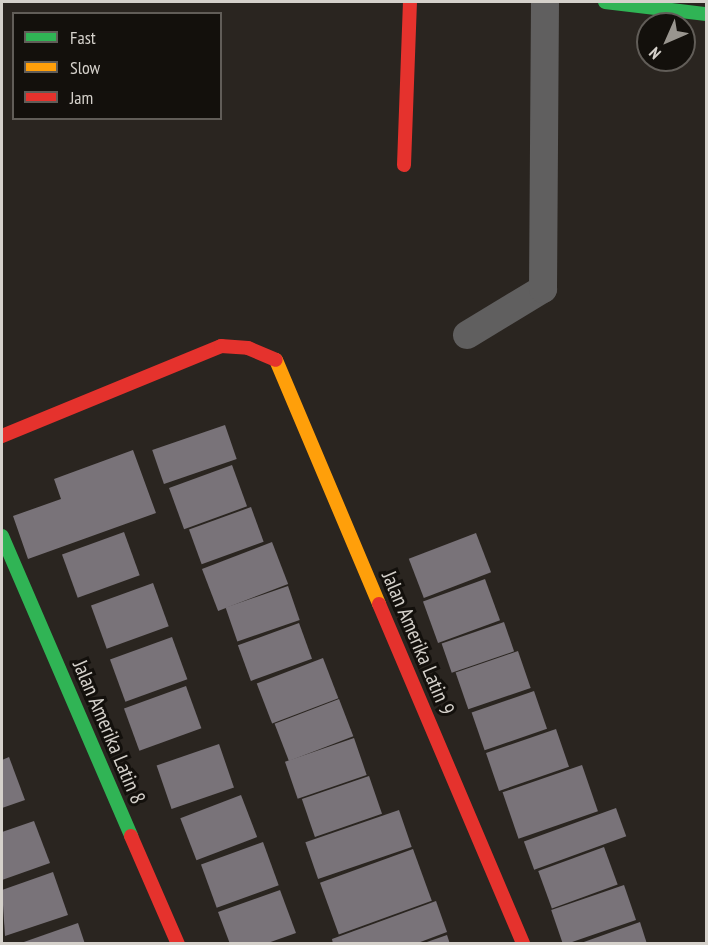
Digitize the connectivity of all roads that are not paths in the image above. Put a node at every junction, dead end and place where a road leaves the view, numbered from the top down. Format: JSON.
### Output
{"nodes":[{"id":1,"x":410,"y":2,"type":"edge"},
{"id":2,"x":545,"y":2,"type":"edge"},
{"id":3,"x":606,"y":2,"type":"edge"},
{"id":4,"x":706,"y":14,"type":"edge"},
{"id":5,"x":404,"y":165,"type":"dead end"},
{"id":6,"x":467,"y":335,"type":"dead end"},
{"id":7,"x":2,"y":436,"type":"edge"},
{"id":8,"x":2,"y":536,"type":"edge"},
{"id":9,"x":178,"y":944,"type":"edge"},
{"id":10,"x":523,"y":944,"type":"edge"}],
"edges":[{"from":1,"to":5,"type":"street"},
{"from":2,"to":6,"type":"lane"},
{"from":3,"to":4,"type":"street"},
{"from":7,"to":10,"type":"street","name":"Jalan Amerika Latin 9"},
{"from":8,"to":9,"type":"street","name":"Jalan Amerika Latin 8"}]}
